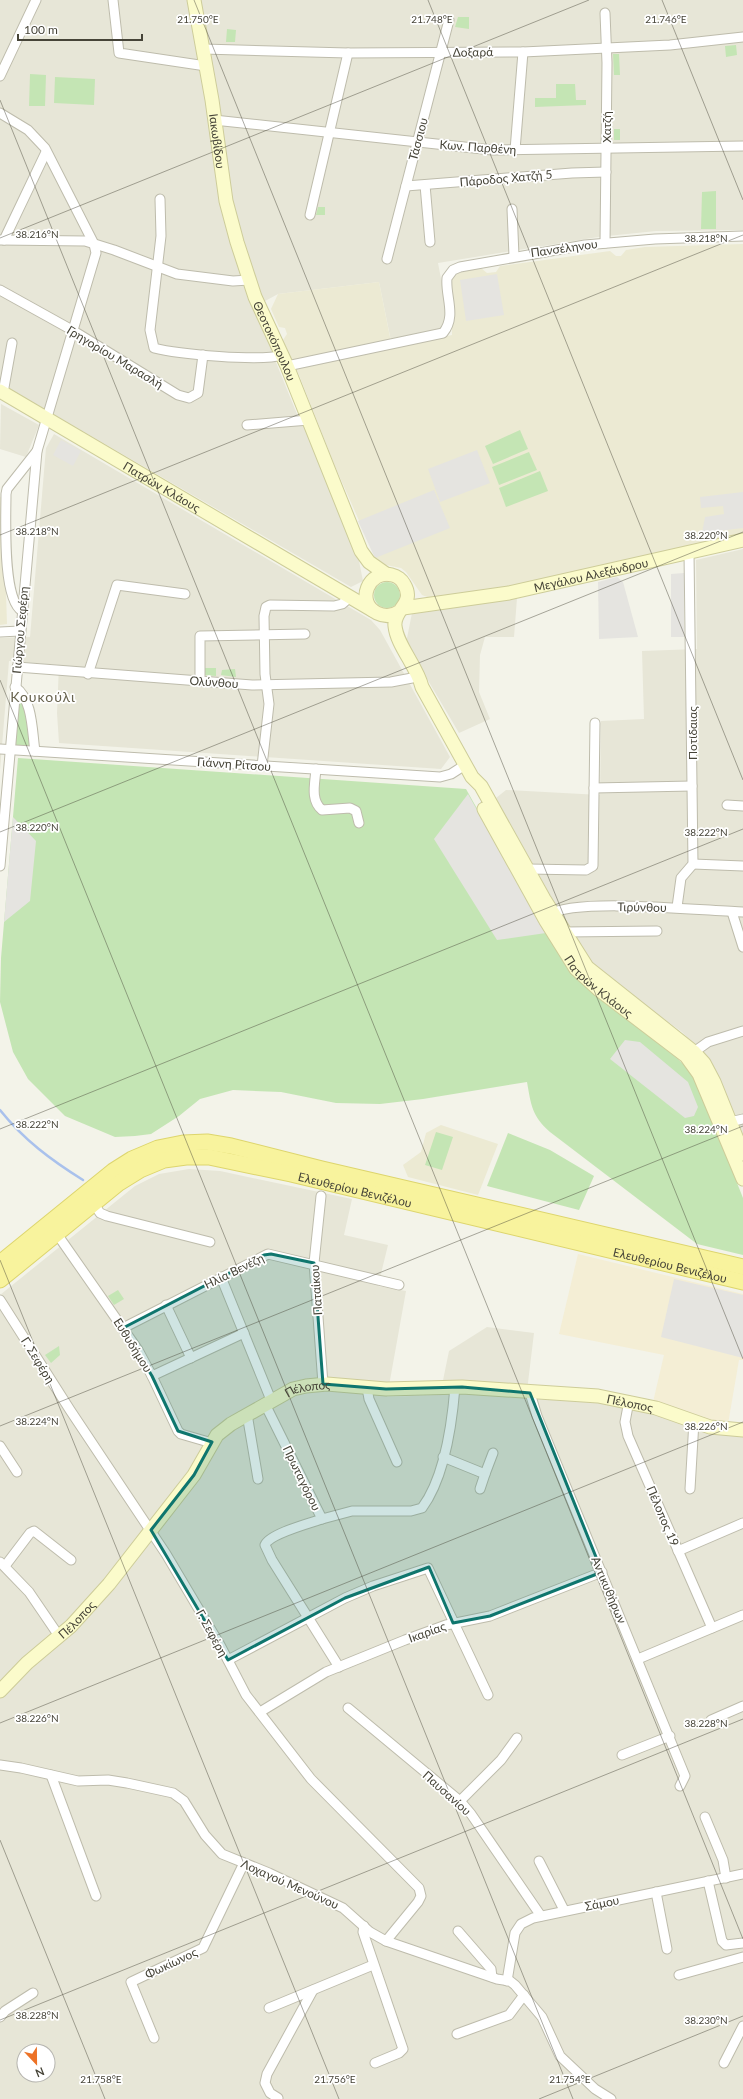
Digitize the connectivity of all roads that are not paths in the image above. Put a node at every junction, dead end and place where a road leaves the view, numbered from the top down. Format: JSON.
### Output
{"nodes":[{"id":1,"x":36,"y":0,"type":"edge"},
{"id":2,"x":113,"y":0,"type":"edge"},
{"id":3,"x":194,"y":0,"type":"edge"},
{"id":4,"x":605,"y":13,"type":"dead end"},
{"id":5,"x":449,"y":20,"type":"dead end"},
{"id":6,"x":743,"y":37,"type":"edge"},
{"id":7,"x":605,"y":47,"type":"junction"},
{"id":8,"x":203,"y":49,"type":"junction"},
{"id":9,"x":440,"y":52,"type":"junction"},
{"id":10,"x":523,"y":52,"type":"junction"},
{"id":11,"x":348,"y":53,"type":"junction"},
{"id":12,"x":206,"y":66,"type":"junction"},
{"id":13,"x":0,"y":76,"type":"edge"},
{"id":14,"x":0,"y":113,"type":"edge"},
{"id":15,"x":214,"y":120,"type":"junction"},
{"id":16,"x":331,"y":132,"type":"junction"},
{"id":17,"x":417,"y":142,"type":"junction"},
{"id":18,"x":743,"y":146,"type":"edge"},
{"id":19,"x":606,"y":148,"type":"junction"},
{"id":20,"x":515,"y":150,"type":"junction"},
{"id":21,"x":46,"y":152,"type":"junction"},
{"id":22,"x":606,"y":172,"type":"junction"},
{"id":23,"x":425,"y":184,"type":"junction"},
{"id":24,"x":406,"y":186,"type":"junction"},
{"id":25,"x":160,"y":199,"type":"dead end"},
{"id":26,"x":512,"y":209,"type":"dead end"},
{"id":27,"x":310,"y":215,"type":"dead end"},
{"id":28,"x":743,"y":236,"type":"edge"},
{"id":29,"x":2,"y":240,"type":"edge"},
{"id":30,"x":430,"y":242,"type":"dead end"},
{"id":31,"x":605,"y":242,"type":"junction"},
{"id":32,"x":94,"y":244,"type":"junction"},
{"id":33,"x":514,"y":256,"type":"junction"},
{"id":34,"x":387,"y":259,"type":"dead end"},
{"id":35,"x":158,"y":267,"type":"junction"},
{"id":36,"x":249,"y":280,"type":"junction"},
{"id":37,"x":0,"y":290,"type":"edge"},
{"id":38,"x":72,"y":330,"type":"junction"},
{"id":39,"x":12,"y":343,"type":"dead end"},
{"id":40,"x":203,"y":355,"type":"junction"},
{"id":41,"x":285,"y":360,"type":"junction"},
{"id":42,"x":1,"y":392,"type":"edge"},
{"id":43,"x":46,"y":418,"type":"junction"},
{"id":44,"x":309,"y":420,"type":"junction"},
{"id":45,"x":247,"y":425,"type":"dead end"},
{"id":46,"x":37,"y":451,"type":"junction"},
{"id":47,"x":3,"y":494,"type":"edge"},
{"id":48,"x":743,"y":540,"type":"edge"},
{"id":49,"x":361,"y":551,"type":"junction"},
{"id":50,"x":689,"y":553,"type":"junction"},
{"id":51,"x":386,"y":574,"type":"junction"},
{"id":52,"x":324,"y":581,"type":"junction"},
{"id":53,"x":405,"y":585,"type":"junction"},
{"id":54,"x":368,"y":586,"type":"junction"},
{"id":55,"x":185,"y":594,"type":"dead end"},
{"id":56,"x":350,"y":597,"type":"junction"},
{"id":57,"x":438,"y":604,"type":"junction"},
{"id":58,"x":401,"y":610,"type":"junction"},
{"id":59,"x":22,"y":611,"type":"junction"},
{"id":60,"x":375,"y":612,"type":"junction"},
{"id":61,"x":20,"y":631,"type":"junction"},
{"id":62,"x":0,"y":632,"type":"edge"},
{"id":63,"x":306,"y":634,"type":"dead end"},
{"id":64,"x":265,"y":635,"type":"junction"},
{"id":65,"x":17,"y":667,"type":"junction"},
{"id":66,"x":88,"y":674,"type":"junction"},
{"id":67,"x":412,"y":678,"type":"junction"},
{"id":68,"x":200,"y":681,"type":"junction"},
{"id":69,"x":267,"y":684,"type":"junction"},
{"id":70,"x":15,"y":687,"type":"junction"},
{"id":71,"x":422,"y":687,"type":"junction"},
{"id":72,"x":594,"y":723,"type":"dead end"},
{"id":73,"x":0,"y":749,"type":"edge"},
{"id":74,"x":10,"y":749,"type":"junction"},
{"id":75,"x":35,"y":751,"type":"junction"},
{"id":76,"x":262,"y":766,"type":"junction"},
{"id":77,"x":316,"y":769,"type":"junction"},
{"id":78,"x":468,"y":771,"type":"junction"},
{"id":79,"x":692,"y":786,"type":"junction"},
{"id":80,"x":594,"y":788,"type":"junction"},
{"id":81,"x":727,"y":805,"type":"dead end"},
{"id":82,"x":743,"y":806,"type":"edge"},
{"id":83,"x":359,"y":823,"type":"dead end"},
{"id":84,"x":693,"y":864,"type":"junction"},
{"id":85,"x":0,"y":866,"type":"edge"},
{"id":86,"x":743,"y":866,"type":"edge"},
{"id":87,"x":528,"y":868,"type":"junction"},
{"id":88,"x":677,"y":907,"type":"junction"},
{"id":89,"x":732,"y":912,"type":"junction"},
{"id":90,"x":743,"y":912,"type":"edge"},
{"id":91,"x":549,"y":917,"type":"junction"},
{"id":92,"x":657,"y":930,"type":"dead end"},
{"id":93,"x":564,"y":932,"type":"junction"},
{"id":94,"x":743,"y":947,"type":"edge"},
{"id":95,"x":743,"y":1031,"type":"edge"},
{"id":96,"x":694,"y":1052,"type":"junction"},
{"id":97,"x":737,"y":1120,"type":"edge"},
{"id":98,"x":743,"y":1154,"type":"edge"},
{"id":99,"x":743,"y":1178,"type":"edge"},
{"id":100,"x":321,"y":1196,"type":"dead end"},
{"id":101,"x":94,"y":1204,"type":"junction"},
{"id":102,"x":57,"y":1234,"type":"junction"},
{"id":103,"x":210,"y":1242,"type":"dead end"},
{"id":104,"x":0,"y":1263,"type":"edge"},
{"id":105,"x":314,"y":1263,"type":"junction"},
{"id":106,"x":743,"y":1267,"type":"edge"},
{"id":107,"x":221,"y":1277,"type":"junction"},
{"id":108,"x":0,"y":1280,"type":"edge"},
{"id":109,"x":743,"y":1282,"type":"edge"},
{"id":110,"x":399,"y":1285,"type":"dead end"},
{"id":111,"x":0,"y":1300,"type":"edge"},
{"id":112,"x":166,"y":1306,"type":"junction"},
{"id":113,"x":123,"y":1328,"type":"junction"},
{"id":114,"x":244,"y":1334,"type":"junction"},
{"id":115,"x":191,"y":1358,"type":"junction"},
{"id":116,"x":152,"y":1376,"type":"junction"},
{"id":117,"x":323,"y":1384,"type":"junction"},
{"id":118,"x":455,"y":1387,"type":"junction"},
{"id":119,"x":367,"y":1388,"type":"junction"},
{"id":120,"x":530,"y":1393,"type":"junction"},
{"id":121,"x":629,"y":1401,"type":"junction"},
{"id":122,"x":268,"y":1402,"type":"junction"},
{"id":123,"x":247,"y":1414,"type":"junction"},
{"id":124,"x":694,"y":1421,"type":"junction"},
{"id":125,"x":743,"y":1430,"type":"edge"},
{"id":126,"x":212,"y":1443,"type":"junction"},
{"id":127,"x":0,"y":1446,"type":"edge"},
{"id":128,"x":493,"y":1453,"type":"dead end"},
{"id":129,"x":443,"y":1458,"type":"junction"},
{"id":130,"x":397,"y":1462,"type":"dead end"},
{"id":131,"x":17,"y":1472,"type":"dead end"},
{"id":132,"x":485,"y":1474,"type":"junction"},
{"id":133,"x":258,"y":1479,"type":"dead end"},
{"id":134,"x":480,"y":1489,"type":"dead end"},
{"id":135,"x":690,"y":1489,"type":"dead end"},
{"id":136,"x":322,"y":1519,"type":"junction"},
{"id":137,"x":743,"y":1523,"type":"edge"},
{"id":138,"x":151,"y":1530,"type":"junction"},
{"id":139,"x":678,"y":1551,"type":"junction"},
{"id":140,"x":71,"y":1560,"type":"dead end"},
{"id":141,"x":2,"y":1564,"type":"edge"},
{"id":142,"x":602,"y":1572,"type":"junction"},
{"id":143,"x":743,"y":1615,"type":"edge"},
{"id":144,"x":308,"y":1616,"type":"junction"},
{"id":145,"x":453,"y":1623,"type":"junction"},
{"id":146,"x":712,"y":1628,"type":"junction"},
{"id":147,"x":59,"y":1636,"type":"junction"},
{"id":148,"x":638,"y":1659,"type":"junction"},
{"id":149,"x":228,"y":1660,"type":"junction"},
{"id":150,"x":339,"y":1667,"type":"junction"},
{"id":151,"x":0,"y":1691,"type":"edge"},
{"id":152,"x":488,"y":1695,"type":"dead end"},
{"id":153,"x":743,"y":1706,"type":"edge"},
{"id":154,"x":348,"y":1708,"type":"dead end"},
{"id":155,"x":260,"y":1712,"type":"junction"},
{"id":156,"x":711,"y":1720,"type":"dead end"},
{"id":157,"x":670,"y":1736,"type":"junction"},
{"id":158,"x":517,"y":1738,"type":"dead end"},
{"id":159,"x":622,"y":1755,"type":"dead end"},
{"id":160,"x":0,"y":1766,"type":"edge"},
{"id":161,"x":51,"y":1775,"type":"junction"},
{"id":162,"x":680,"y":1786,"type":"dead end"},
{"id":163,"x":460,"y":1801,"type":"junction"},
{"id":164,"x":705,"y":1817,"type":"dead end"},
{"id":165,"x":539,"y":1860,"type":"dead end"},
{"id":166,"x":244,"y":1863,"type":"junction"},
{"id":167,"x":743,"y":1874,"type":"edge"},
{"id":168,"x":726,"y":1878,"type":"junction"},
{"id":169,"x":708,"y":1881,"type":"junction"},
{"id":170,"x":656,"y":1892,"type":"junction"},
{"id":171,"x":96,"y":1896,"type":"dead end"},
{"id":172,"x":564,"y":1910,"type":"junction"},
{"id":173,"x":541,"y":1916,"type":"junction"},
{"id":174,"x":364,"y":1926,"type":"junction"},
{"id":175,"x":458,"y":1931,"type":"dead end"},
{"id":176,"x":386,"y":1941,"type":"junction"},
{"id":177,"x":743,"y":1943,"type":"edge"},
{"id":178,"x":667,"y":1949,"type":"dead end"},
{"id":179,"x":743,"y":1957,"type":"edge"},
{"id":180,"x":373,"y":1965,"type":"junction"},
{"id":181,"x":679,"y":1976,"type":"dead end"},
{"id":182,"x":492,"y":1977,"type":"junction"},
{"id":183,"x":507,"y":1981,"type":"junction"},
{"id":184,"x":313,"y":1990,"type":"junction"},
{"id":185,"x":32,"y":1993,"type":"dead end"},
{"id":186,"x":524,"y":1995,"type":"junction"},
{"id":187,"x":269,"y":2008,"type":"dead end"},
{"id":188,"x":0,"y":2016,"type":"edge"},
{"id":189,"x":743,"y":2026,"type":"edge"},
{"id":190,"x":457,"y":2034,"type":"dead end"},
{"id":191,"x":154,"y":2038,"type":"dead end"},
{"id":192,"x":375,"y":2063,"type":"dead end"},
{"id":193,"x":724,"y":2063,"type":"dead end"},
{"id":194,"x":278,"y":2098,"type":"edge"},
{"id":195,"x":611,"y":2099,"type":"edge"}],
"edges":[{"from":1,"to":13,"type":"street"},
{"from":2,"to":12,"type":"street"},
{"from":3,"to":8,"type":"main road","name":"Ιακωβίδου"},
{"from":4,"to":7,"type":"street","name":"Χατζή"},
{"from":5,"to":9,"type":"street","name":"Τάσσιου"},
{"from":6,"to":7,"type":"street","name":"Δοξαρά"},
{"from":7,"to":10,"type":"street","name":"Δοξαρά"},
{"from":7,"to":19,"type":"street","name":"Χατζή"},
{"from":8,"to":11,"type":"street","name":"Δοξαρά"},
{"from":8,"to":12,"type":"main road","name":"Ιακωβίδου"},
{"from":9,"to":10,"type":"street","name":"Δοξαρά"},
{"from":9,"to":11,"type":"street","name":"Δοξαρά"},
{"from":9,"to":17,"type":"street","name":"Τάσσιου"},
{"from":10,"to":20,"type":"street"},
{"from":11,"to":16,"type":"street"},
{"from":12,"to":15,"type":"main road","name":"Ιακωβίδου"},
{"from":14,"to":21,"type":"street"},
{"from":15,"to":16,"type":"street","name":"Κων. Παρθένη"},
{"from":15,"to":36,"type":"main road","name":"Ιακωβίδου"},
{"from":16,"to":17,"type":"street","name":"Κων. Παρθένη"},
{"from":16,"to":27,"type":"street"},
{"from":17,"to":20,"type":"street","name":"Κων. Παρθένη"},
{"from":17,"to":24,"type":"street","name":"Τάσσιου"},
{"from":18,"to":19,"type":"street","name":"Κων. Παρθένη"},
{"from":19,"to":20,"type":"street","name":"Κων. Παρθένη"},
{"from":19,"to":22,"type":"street","name":"Χατζή"},
{"from":21,"to":29,"type":"street"},
{"from":21,"to":32,"type":"street"},
{"from":22,"to":23,"type":"street","name":"Πάροδος Χατζή 5"},
{"from":22,"to":31,"type":"street","name":"Χατζή"},
{"from":23,"to":24,"type":"street","name":"Πάροδος Χατζή 5"},
{"from":23,"to":30,"type":"street"},
{"from":24,"to":34,"type":"street","name":"Τάσσιου"},
{"from":25,"to":35,"type":"street"},
{"from":26,"to":33,"type":"street"},
{"from":28,"to":31,"type":"street","name":"Πανσέληνου"},
{"from":29,"to":32,"type":"street"},
{"from":31,"to":33,"type":"street","name":"Πανσέληνου"},
{"from":32,"to":35,"type":"street"},
{"from":32,"to":38,"type":"street","name":"Γιώργου Σεφέρη"},
{"from":33,"to":41,"type":"street","name":"Πανσέληνου"},
{"from":35,"to":36,"type":"street"},
{"from":35,"to":40,"type":"street"},
{"from":36,"to":41,"type":"main road","name":"Θεοτοκόπουλου"},
{"from":37,"to":38,"type":"street","name":"Γρηγορίου Μαρασλή"},
{"from":38,"to":40,"type":"street","name":"Γρηγορίου Μαρασλή"},
{"from":38,"to":43,"type":"street","name":"Γιώργου Σεφέρη"},
{"from":39,"to":42,"type":"street"},
{"from":40,"to":41,"type":"street"},
{"from":41,"to":44,"type":"main road","name":"Θεοτοκόπουλου"},
{"from":42,"to":43,"type":"main road","name":"Πατρών Κλάους"},
{"from":43,"to":46,"type":"street","name":"Γιώργου Σεφέρη"},
{"from":43,"to":52,"type":"main road","name":"Πατρών Κλάους"},
{"from":44,"to":45,"type":"street"},
{"from":44,"to":49,"type":"main road","name":"Θεοτοκόπουλου"},
{"from":46,"to":47,"type":"street"},
{"from":46,"to":59,"type":"street","name":"Γιώργου Σεφέρη"},
{"from":47,"to":59,"type":"street"},
{"from":48,"to":50,"type":"main road","name":"Μεγάλου Αλεξάνδρου"},
{"from":49,"to":51,"type":"main road"},
{"from":49,"to":54,"type":"main road"},
{"from":50,"to":57,"type":"main road","name":"Μεγάλου Αλεξάνδρου"},
{"from":50,"to":79,"type":"street","name":"Ποτίδαιας"},
{"from":51,"to":53,"type":"main road"},
{"from":51,"to":54,"type":"main road"},
{"from":52,"to":54,"type":"main road"},
{"from":52,"to":56,"type":"main road"},
{"from":53,"to":57,"type":"main road"},
{"from":53,"to":58,"type":"main road"},
{"from":54,"to":60,"type":"main road"},
{"from":55,"to":66,"type":"street"},
{"from":56,"to":60,"type":"main road"},
{"from":56,"to":64,"type":"street"},
{"from":57,"to":58,"type":"main road","name":"Μεγάλου Αλεξάνδρου"},
{"from":58,"to":60,"type":"main road"},
{"from":58,"to":71,"type":"main road"},
{"from":59,"to":61,"type":"street","name":"Γιώργου Σεφέρη"},
{"from":60,"to":67,"type":"main road"},
{"from":61,"to":62,"type":"street"},
{"from":61,"to":65,"type":"street","name":"Γιώργου Σεφέρη"},
{"from":63,"to":64,"type":"street"},
{"from":64,"to":68,"type":"street"},
{"from":64,"to":69,"type":"street"},
{"from":65,"to":66,"type":"street","name":"Ολύνθου"},
{"from":65,"to":70,"type":"street","name":"Γιώργου Σεφέρη"},
{"from":66,"to":68,"type":"street","name":"Ολύνθου"},
{"from":67,"to":69,"type":"street","name":"Ολύνθου"},
{"from":67,"to":71,"type":"main road"},
{"from":68,"to":69,"type":"street","name":"Ολύνθου"},
{"from":69,"to":76,"type":"street"},
{"from":70,"to":74,"type":"street","name":"Γιώργου Σεφέρη"},
{"from":70,"to":75,"type":"street"},
{"from":71,"to":78,"type":"main road","name":"Πατρών Κλάους"},
{"from":72,"to":80,"type":"street"},
{"from":73,"to":74,"type":"street","name":"Γιάννη Ρίτσου"},
{"from":74,"to":75,"type":"street","name":"Γιάννη Ρίτσου"},
{"from":74,"to":85,"type":"street","name":"Γιώργου Σεφέρη"},
{"from":75,"to":76,"type":"street","name":"Γιάννη Ρίτσου"},
{"from":76,"to":77,"type":"street","name":"Γιάννη Ρίτσου"},
{"from":77,"to":78,"type":"street","name":"Γιάννη Ρίτσου"},
{"from":77,"to":83,"type":"street"},
{"from":78,"to":87,"type":"main road","name":"Πατρών Κλάους"},
{"from":78,"to":91,"type":"main road","name":"Πατρών Κλάους"},
{"from":79,"to":80,"type":"street"},
{"from":79,"to":84,"type":"street","name":"Ποτίδαιας"},
{"from":80,"to":87,"type":"street"},
{"from":81,"to":82,"type":"street"},
{"from":84,"to":86,"type":"street"},
{"from":84,"to":88,"type":"street"},
{"from":87,"to":91,"type":"main road","name":"Πατρών Κλάους"},
{"from":88,"to":89,"type":"street","name":"Τιρύνθου"},
{"from":88,"to":91,"type":"street","name":"Τιρύνθου"},
{"from":89,"to":90,"type":"street","name":"Τιρύνθου"},
{"from":89,"to":94,"type":"street"},
{"from":91,"to":93,"type":"main road","name":"Πατρών Κλάους"},
{"from":91,"to":99,"type":"main road","name":"Πατρών Κλάους"},
{"from":92,"to":93,"type":"street"},
{"from":93,"to":96,"type":"main road","name":"Πατρών Κλάους"},
{"from":95,"to":96,"type":"street"},
{"from":96,"to":97,"type":"main road","name":"Πατρών Κλάους"},
{"from":97,"to":98,"type":"main road","name":"Πατρών Κλάους"},
{"from":100,"to":105,"type":"street","name":"Παταίκου"},
{"from":101,"to":102,"type":"main road","name":"Ελευθερίου Βενιζέλου"},
{"from":101,"to":103,"type":"street"},
{"from":101,"to":109,"type":"main road","name":"Ελευθερίου Βενιζέλου"},
{"from":102,"to":108,"type":"main road","name":"Ελευθερίου Βενιζέλου"},
{"from":102,"to":113,"type":"street","name":"Ευθυδήμου"},
{"from":104,"to":106,"type":"main road","name":"Ελευθερίου Βενιζέλου"},
{"from":105,"to":107,"type":"street","name":"Ηλία Βενέζη"},
{"from":105,"to":110,"type":"street","name":"Ηλία Βενέζη"},
{"from":105,"to":117,"type":"street","name":"Παταίκου"},
{"from":107,"to":112,"type":"street","name":"Ηλία Βενέζη"},
{"from":107,"to":114,"type":"street","name":"Πρωταγόρου"},
{"from":111,"to":138,"type":"street","name":"Γ. Σεφέρη"},
{"from":112,"to":113,"type":"street","name":"Ηλία Βενέζη"},
{"from":112,"to":115,"type":"street"},
{"from":113,"to":116,"type":"street","name":"Ευθυδήμου"},
{"from":114,"to":115,"type":"street"},
{"from":114,"to":122,"type":"street","name":"Πρωταγόρου"},
{"from":115,"to":116,"type":"street"},
{"from":116,"to":126,"type":"street","name":"Ευθυδήμου"},
{"from":117,"to":119,"type":"main road","name":"Πέλοπος"},
{"from":117,"to":122,"type":"main road","name":"Πέλοπος"},
{"from":118,"to":119,"type":"main road","name":"Πέλοπος"},
{"from":118,"to":120,"type":"main road","name":"Πέλοπος"},
{"from":118,"to":129,"type":"street","name":"Πρωταγόρου"},
{"from":119,"to":130,"type":"street"},
{"from":120,"to":121,"type":"main road","name":"Πέλοπος"},
{"from":120,"to":142,"type":"street","name":"Αντικυθήρων"},
{"from":121,"to":124,"type":"main road","name":"Πέλοπος"},
{"from":121,"to":139,"type":"street","name":"Πέλοπος 19"},
{"from":122,"to":123,"type":"main road","name":"Πέλοπος"},
{"from":122,"to":136,"type":"street","name":"Πρωταγόρου"},
{"from":123,"to":126,"type":"main road","name":"Πέλοπος"},
{"from":123,"to":133,"type":"street"},
{"from":124,"to":125,"type":"main road","name":"Πέλοπος"},
{"from":124,"to":135,"type":"street"},
{"from":126,"to":138,"type":"main road","name":"Πέλοπος"},
{"from":127,"to":131,"type":"street"},
{"from":128,"to":132,"type":"street"},
{"from":129,"to":132,"type":"street"},
{"from":129,"to":136,"type":"street","name":"Πρωταγόρου"},
{"from":132,"to":134,"type":"street"},
{"from":136,"to":144,"type":"street"},
{"from":137,"to":139,"type":"street"},
{"from":138,"to":147,"type":"main road","name":"Πέλοπος"},
{"from":138,"to":149,"type":"street","name":"Γ. Σεφέρη"},
{"from":139,"to":146,"type":"street","name":"Πέλοπος 19"},
{"from":140,"to":141,"type":"street"},
{"from":141,"to":147,"type":"street"},
{"from":142,"to":145,"type":"street","name":"Ικαρίας"},
{"from":142,"to":148,"type":"street","name":"Αντικυθήρων"},
{"from":143,"to":146,"type":"street"},
{"from":144,"to":145,"type":"street"},
{"from":144,"to":149,"type":"street"},
{"from":144,"to":150,"type":"street"},
{"from":145,"to":150,"type":"street","name":"Ικαρίας"},
{"from":145,"to":152,"type":"street"},
{"from":146,"to":148,"type":"street"},
{"from":147,"to":151,"type":"main road","name":"Πέλοπος"},
{"from":148,"to":157,"type":"street","name":"Αντικυθήρων"},
{"from":149,"to":155,"type":"street","name":"Γ. Σεφέρη"},
{"from":150,"to":155,"type":"street","name":"Ικαρίας"},
{"from":153,"to":156,"type":"street"},
{"from":154,"to":163,"type":"street","name":"Παυσανίου"},
{"from":155,"to":176,"type":"street","name":"Γ. Σεφέρη"},
{"from":157,"to":159,"type":"street"},
{"from":157,"to":162,"type":"street","name":"Αντικυθήρων"},
{"from":158,"to":163,"type":"street"},
{"from":160,"to":161,"type":"street","name":"Λοχαγού Μενούνου"},
{"from":161,"to":166,"type":"street","name":"Λοχαγού Μενούνου"},
{"from":161,"to":171,"type":"street"},
{"from":163,"to":173,"type":"street","name":"Παυσανίου"},
{"from":164,"to":168,"type":"street"},
{"from":165,"to":172,"type":"street"},
{"from":166,"to":174,"type":"street","name":"Λοχαγού Μενούνου"},
{"from":166,"to":191,"type":"street","name":"Φωκίωνος"},
{"from":167,"to":168,"type":"street","name":"Σάμου"},
{"from":168,"to":169,"type":"street","name":"Σάμου"},
{"from":169,"to":170,"type":"street","name":"Σάμου"},
{"from":169,"to":177,"type":"street"},
{"from":170,"to":172,"type":"street","name":"Σάμου"},
{"from":170,"to":178,"type":"street"},
{"from":172,"to":173,"type":"street","name":"Σάμου"},
{"from":173,"to":183,"type":"street","name":"Σάμου"},
{"from":174,"to":176,"type":"street","name":"Λοχαγού Μενούνου"},
{"from":174,"to":180,"type":"street"},
{"from":175,"to":182,"type":"street"},
{"from":176,"to":182,"type":"street","name":"Λοχαγού Μενούνου"},
{"from":179,"to":181,"type":"street"},
{"from":180,"to":184,"type":"street"},
{"from":180,"to":192,"type":"street"},
{"from":182,"to":183,"type":"street","name":"Λοχαγού Μενούνου"},
{"from":183,"to":186,"type":"street","name":"Λοχαγού Μενούνου"},
{"from":184,"to":187,"type":"street"},
{"from":184,"to":194,"type":"street"},
{"from":185,"to":188,"type":"street"},
{"from":186,"to":190,"type":"street"},
{"from":186,"to":195,"type":"street","name":"Λοχαγού Μενούνου"},
{"from":189,"to":193,"type":"street"}]}
